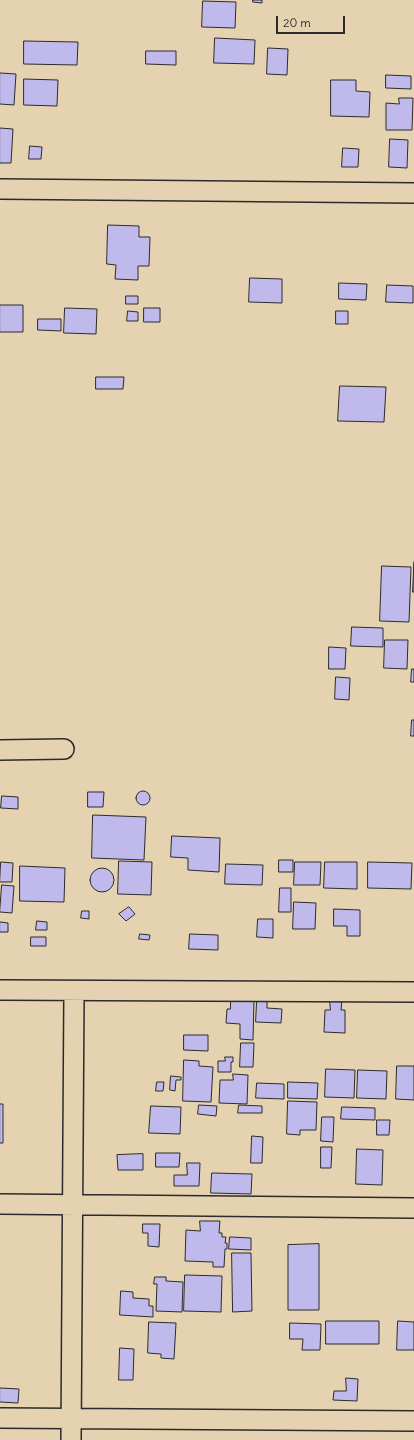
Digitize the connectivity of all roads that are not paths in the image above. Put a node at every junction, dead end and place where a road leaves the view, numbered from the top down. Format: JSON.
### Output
{"nodes":[{"id":1,"x":0,"y":189,"type":"edge"},
{"id":2,"x":414,"y":193,"type":"edge"},
{"id":3,"x":64,"y":749,"type":"dead end"},
{"id":4,"x":0,"y":750,"type":"edge"},
{"id":5,"x":0,"y":990,"type":"edge"},
{"id":6,"x":74,"y":991,"type":"junction"},
{"id":7,"x":414,"y":992,"type":"edge"},
{"id":8,"x":0,"y":1204,"type":"edge"},
{"id":9,"x":73,"y":1205,"type":"junction"},
{"id":10,"x":414,"y":1208,"type":"edge"},
{"id":11,"x":0,"y":1418,"type":"edge"},
{"id":12,"x":71,"y":1418,"type":"junction"},
{"id":13,"x":414,"y":1421,"type":"edge"},
{"id":14,"x":71,"y":1440,"type":"edge"}],
"edges":[{"from":1,"to":2,"type":"street"},
{"from":3,"to":4,"type":"street"},
{"from":5,"to":6,"type":"street"},
{"from":6,"to":7,"type":"street"},
{"from":6,"to":9,"type":"street"},
{"from":8,"to":9,"type":"street"},
{"from":9,"to":10,"type":"street"},
{"from":9,"to":12,"type":"street"},
{"from":11,"to":12,"type":"street"},
{"from":12,"to":13,"type":"street"},
{"from":12,"to":14,"type":"street"}]}
